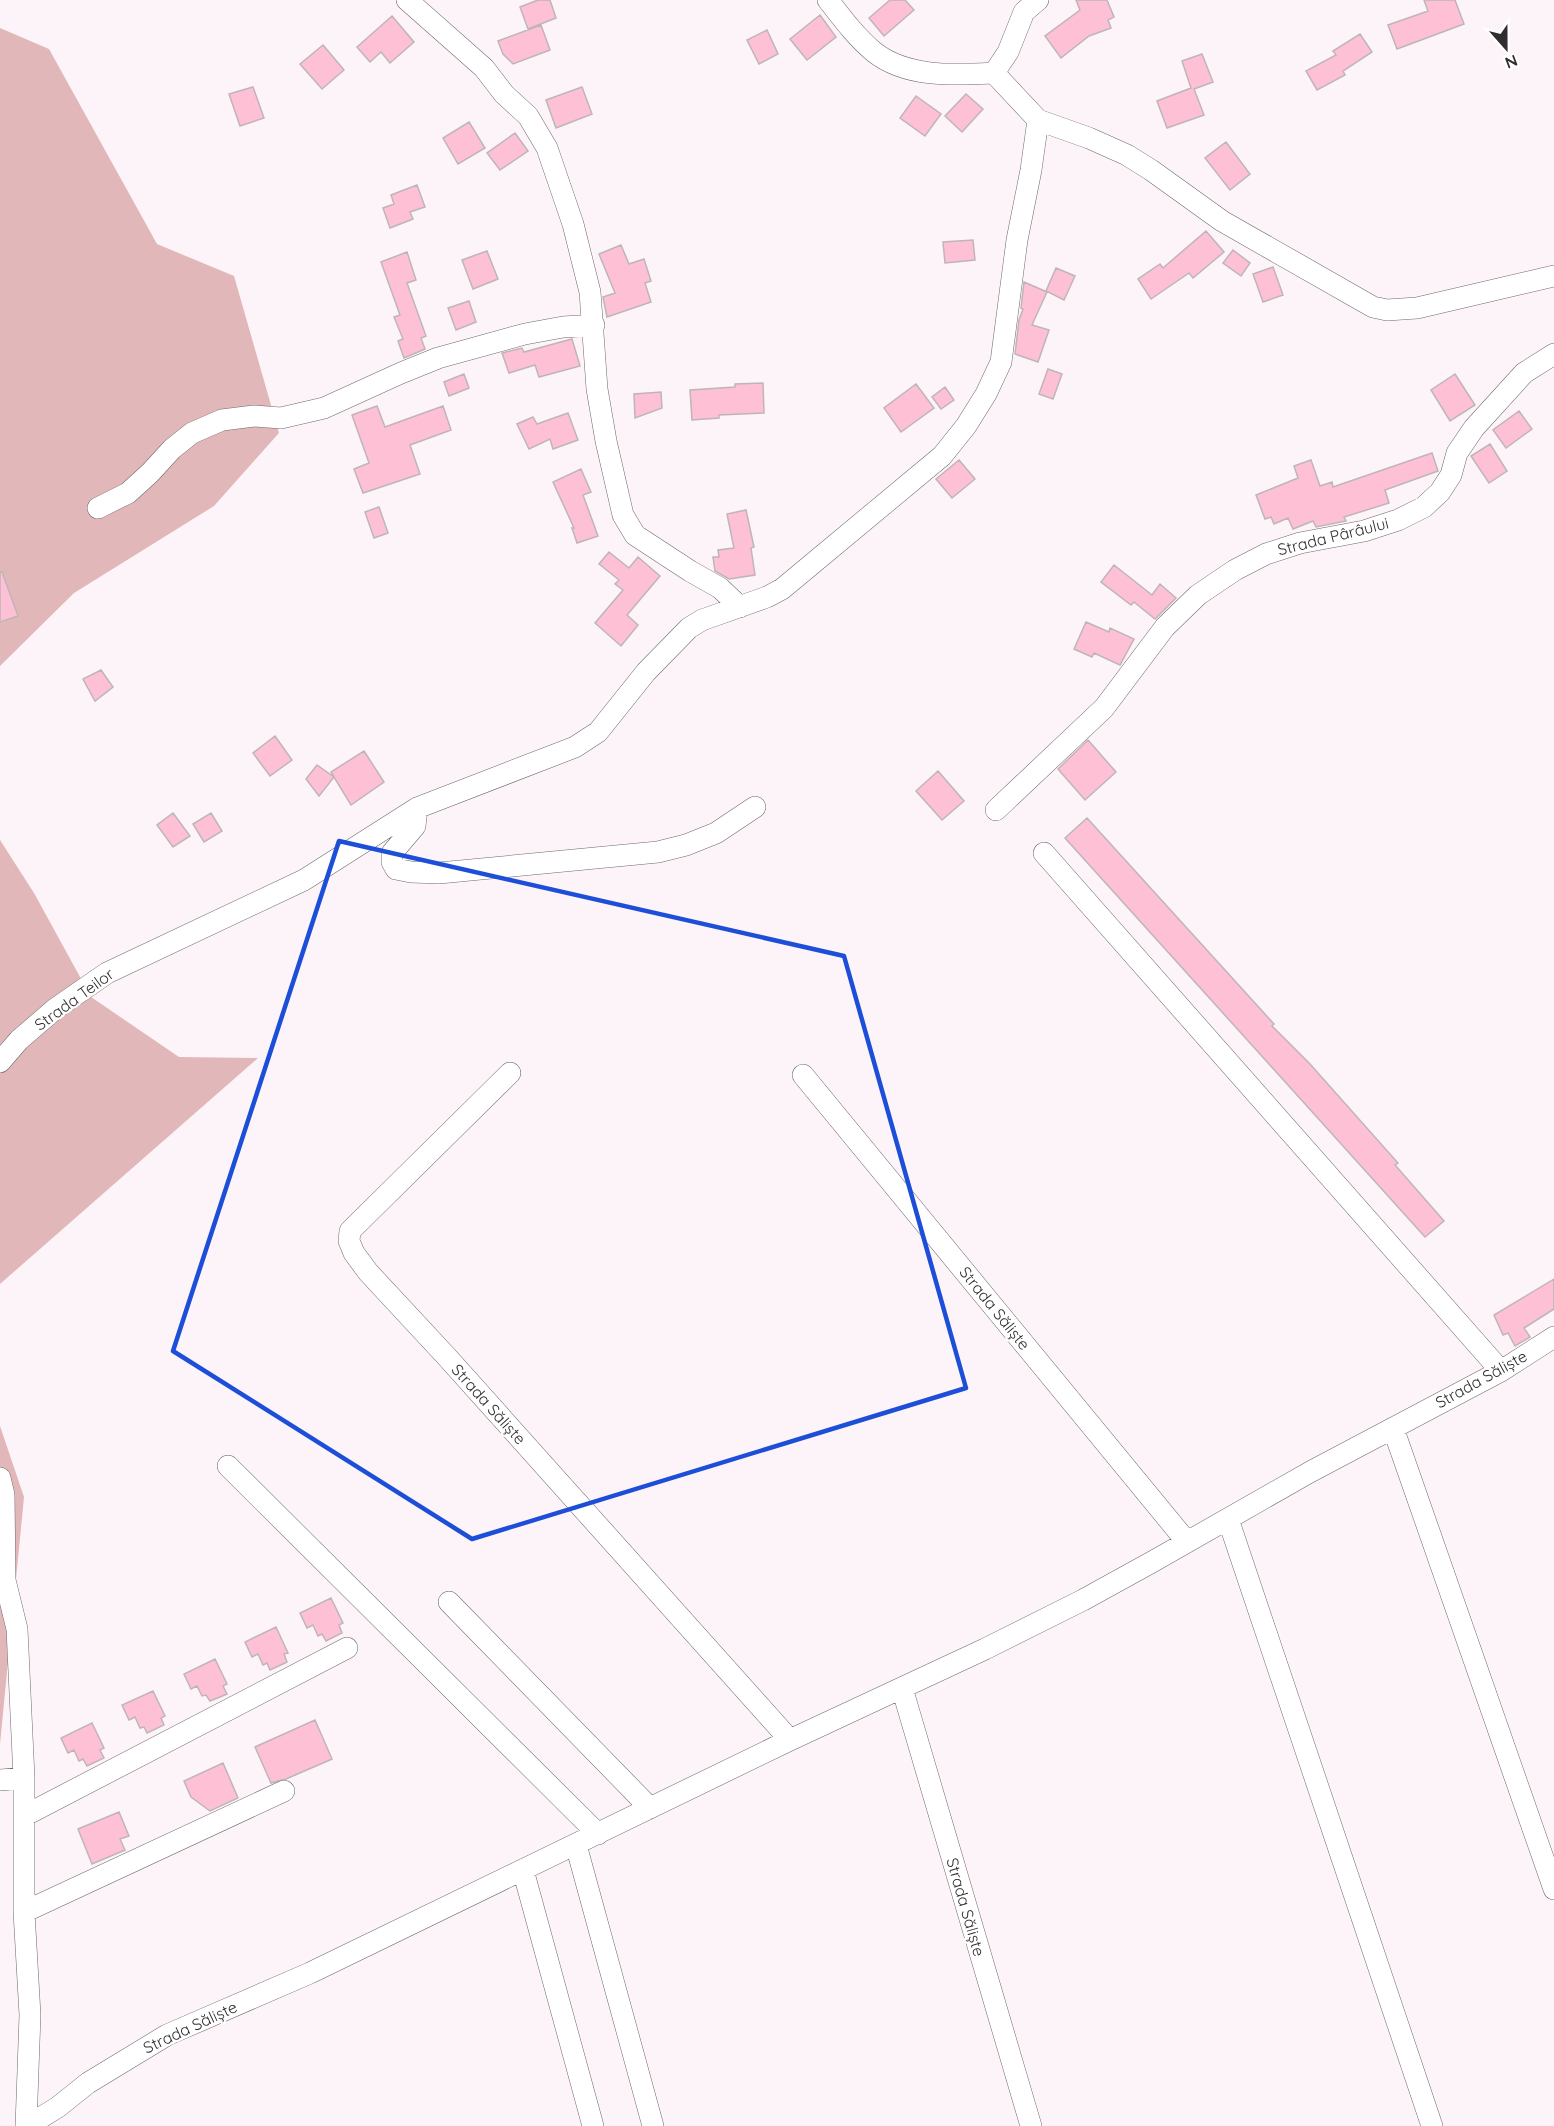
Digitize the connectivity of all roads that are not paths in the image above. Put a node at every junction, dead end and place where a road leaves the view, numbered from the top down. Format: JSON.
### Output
{"nodes":[{"id":1,"x":406,"y":0,"type":"edge"},
{"id":2,"x":828,"y":0,"type":"edge"},
{"id":3,"x":1031,"y":6,"type":"edge"},
{"id":4,"x":994,"y":73,"type":"junction"},
{"id":5,"x":1038,"y":120,"type":"junction"},
{"id":6,"x":1554,"y":276,"type":"edge"},
{"id":7,"x":594,"y":325,"type":"junction"},
{"id":8,"x":1554,"y":354,"type":"edge"},
{"id":9,"x":98,"y":508,"type":"dead end"},
{"id":10,"x":740,"y":607,"type":"junction"},
{"id":11,"x":755,"y":807,"type":"dead end"},
{"id":12,"x":417,"y":808,"type":"junction"},
{"id":13,"x":996,"y":810,"type":"dead end"},
{"id":14,"x":1044,"y":854,"type":"dead end"},
{"id":15,"x":0,"y":1062,"type":"edge"},
{"id":16,"x":510,"y":1073,"type":"dead end"},
{"id":17,"x":803,"y":1075,"type":"dead end"},
{"id":18,"x":1554,"y":1337,"type":"edge"},
{"id":19,"x":1501,"y":1371,"type":"junction"},
{"id":20,"x":1393,"y":1428,"type":"junction"},
{"id":21,"x":228,"y":1466,"type":"dead end"},
{"id":22,"x":0,"y":1479,"type":"edge"},
{"id":23,"x":1228,"y":1519,"type":"junction"},
{"id":24,"x":1187,"y":1542,"type":"junction"},
{"id":25,"x":449,"y":1602,"type":"dead end"},
{"id":26,"x":347,"y":1648,"type":"dead end"},
{"id":27,"x":902,"y":1688,"type":"junction"},
{"id":28,"x":790,"y":1740,"type":"junction"},
{"id":29,"x":24,"y":1778,"type":"junction"},
{"id":30,"x":0,"y":1780,"type":"edge"},
{"id":31,"x":285,"y":1791,"type":"dead end"},
{"id":32,"x":650,"y":1808,"type":"junction"},
{"id":33,"x":24,"y":1816,"type":"junction"},
{"id":34,"x":598,"y":1834,"type":"junction"},
{"id":35,"x":576,"y":1845,"type":"junction"},
{"id":36,"x":523,"y":1870,"type":"junction"},
{"id":37,"x":1554,"y":1889,"type":"edge"},
{"id":38,"x":24,"y":1912,"type":"junction"},
{"id":39,"x":26,"y":2125,"type":"edge"},
{"id":40,"x":593,"y":2126,"type":"edge"},
{"id":41,"x":653,"y":2126,"type":"edge"},
{"id":42,"x":1031,"y":2126,"type":"edge"},
{"id":43,"x":1432,"y":2126,"type":"edge"}],
"edges":[{"from":1,"to":7,"type":"street"},
{"from":2,"to":4,"type":"street"},
{"from":3,"to":4,"type":"street"},
{"from":4,"to":5,"type":"street"},
{"from":5,"to":6,"type":"street"},
{"from":5,"to":10,"type":"street","name":"Strada Teilor"},
{"from":7,"to":9,"type":"street"},
{"from":7,"to":10,"type":"street"},
{"from":8,"to":13,"type":"street","name":"Strada Pârâului"},
{"from":10,"to":12,"type":"street","name":"Strada Teilor"},
{"from":11,"to":12,"type":"street"},
{"from":12,"to":15,"type":"street","name":"Strada Teilor"},
{"from":14,"to":19,"type":"street"},
{"from":16,"to":28,"type":"street","name":"Strada Săliște"},
{"from":17,"to":24,"type":"street","name":"Strada Săliște"},
{"from":18,"to":19,"type":"street","name":"Strada Săliște"},
{"from":19,"to":20,"type":"street","name":"Strada Săliște"},
{"from":20,"to":23,"type":"street","name":"Strada Săliște"},
{"from":20,"to":37,"type":"street"},
{"from":21,"to":34,"type":"street"},
{"from":22,"to":29,"type":"street","name":"Strada Săliște"},
{"from":23,"to":24,"type":"street","name":"Strada Săliște"},
{"from":23,"to":43,"type":"street"},
{"from":24,"to":27,"type":"street","name":"Strada Săliște"},
{"from":25,"to":32,"type":"street"},
{"from":26,"to":33,"type":"street"},
{"from":27,"to":28,"type":"street","name":"Strada Săliște"},
{"from":27,"to":42,"type":"street","name":"Strada Săliște"},
{"from":28,"to":32,"type":"street","name":"Strada Săliște"},
{"from":29,"to":30,"type":"street"},
{"from":29,"to":33,"type":"street","name":"Strada Săliște"},
{"from":31,"to":38,"type":"street"},
{"from":32,"to":34,"type":"street","name":"Strada Săliște"},
{"from":33,"to":38,"type":"street","name":"Strada Săliște"},
{"from":34,"to":35,"type":"street","name":"Strada Săliște"},
{"from":35,"to":36,"type":"street","name":"Strada Săliște"},
{"from":35,"to":41,"type":"street"},
{"from":36,"to":39,"type":"street","name":"Strada Săliște"},
{"from":36,"to":40,"type":"street"},
{"from":38,"to":39,"type":"street","name":"Strada Săliște"}]}
